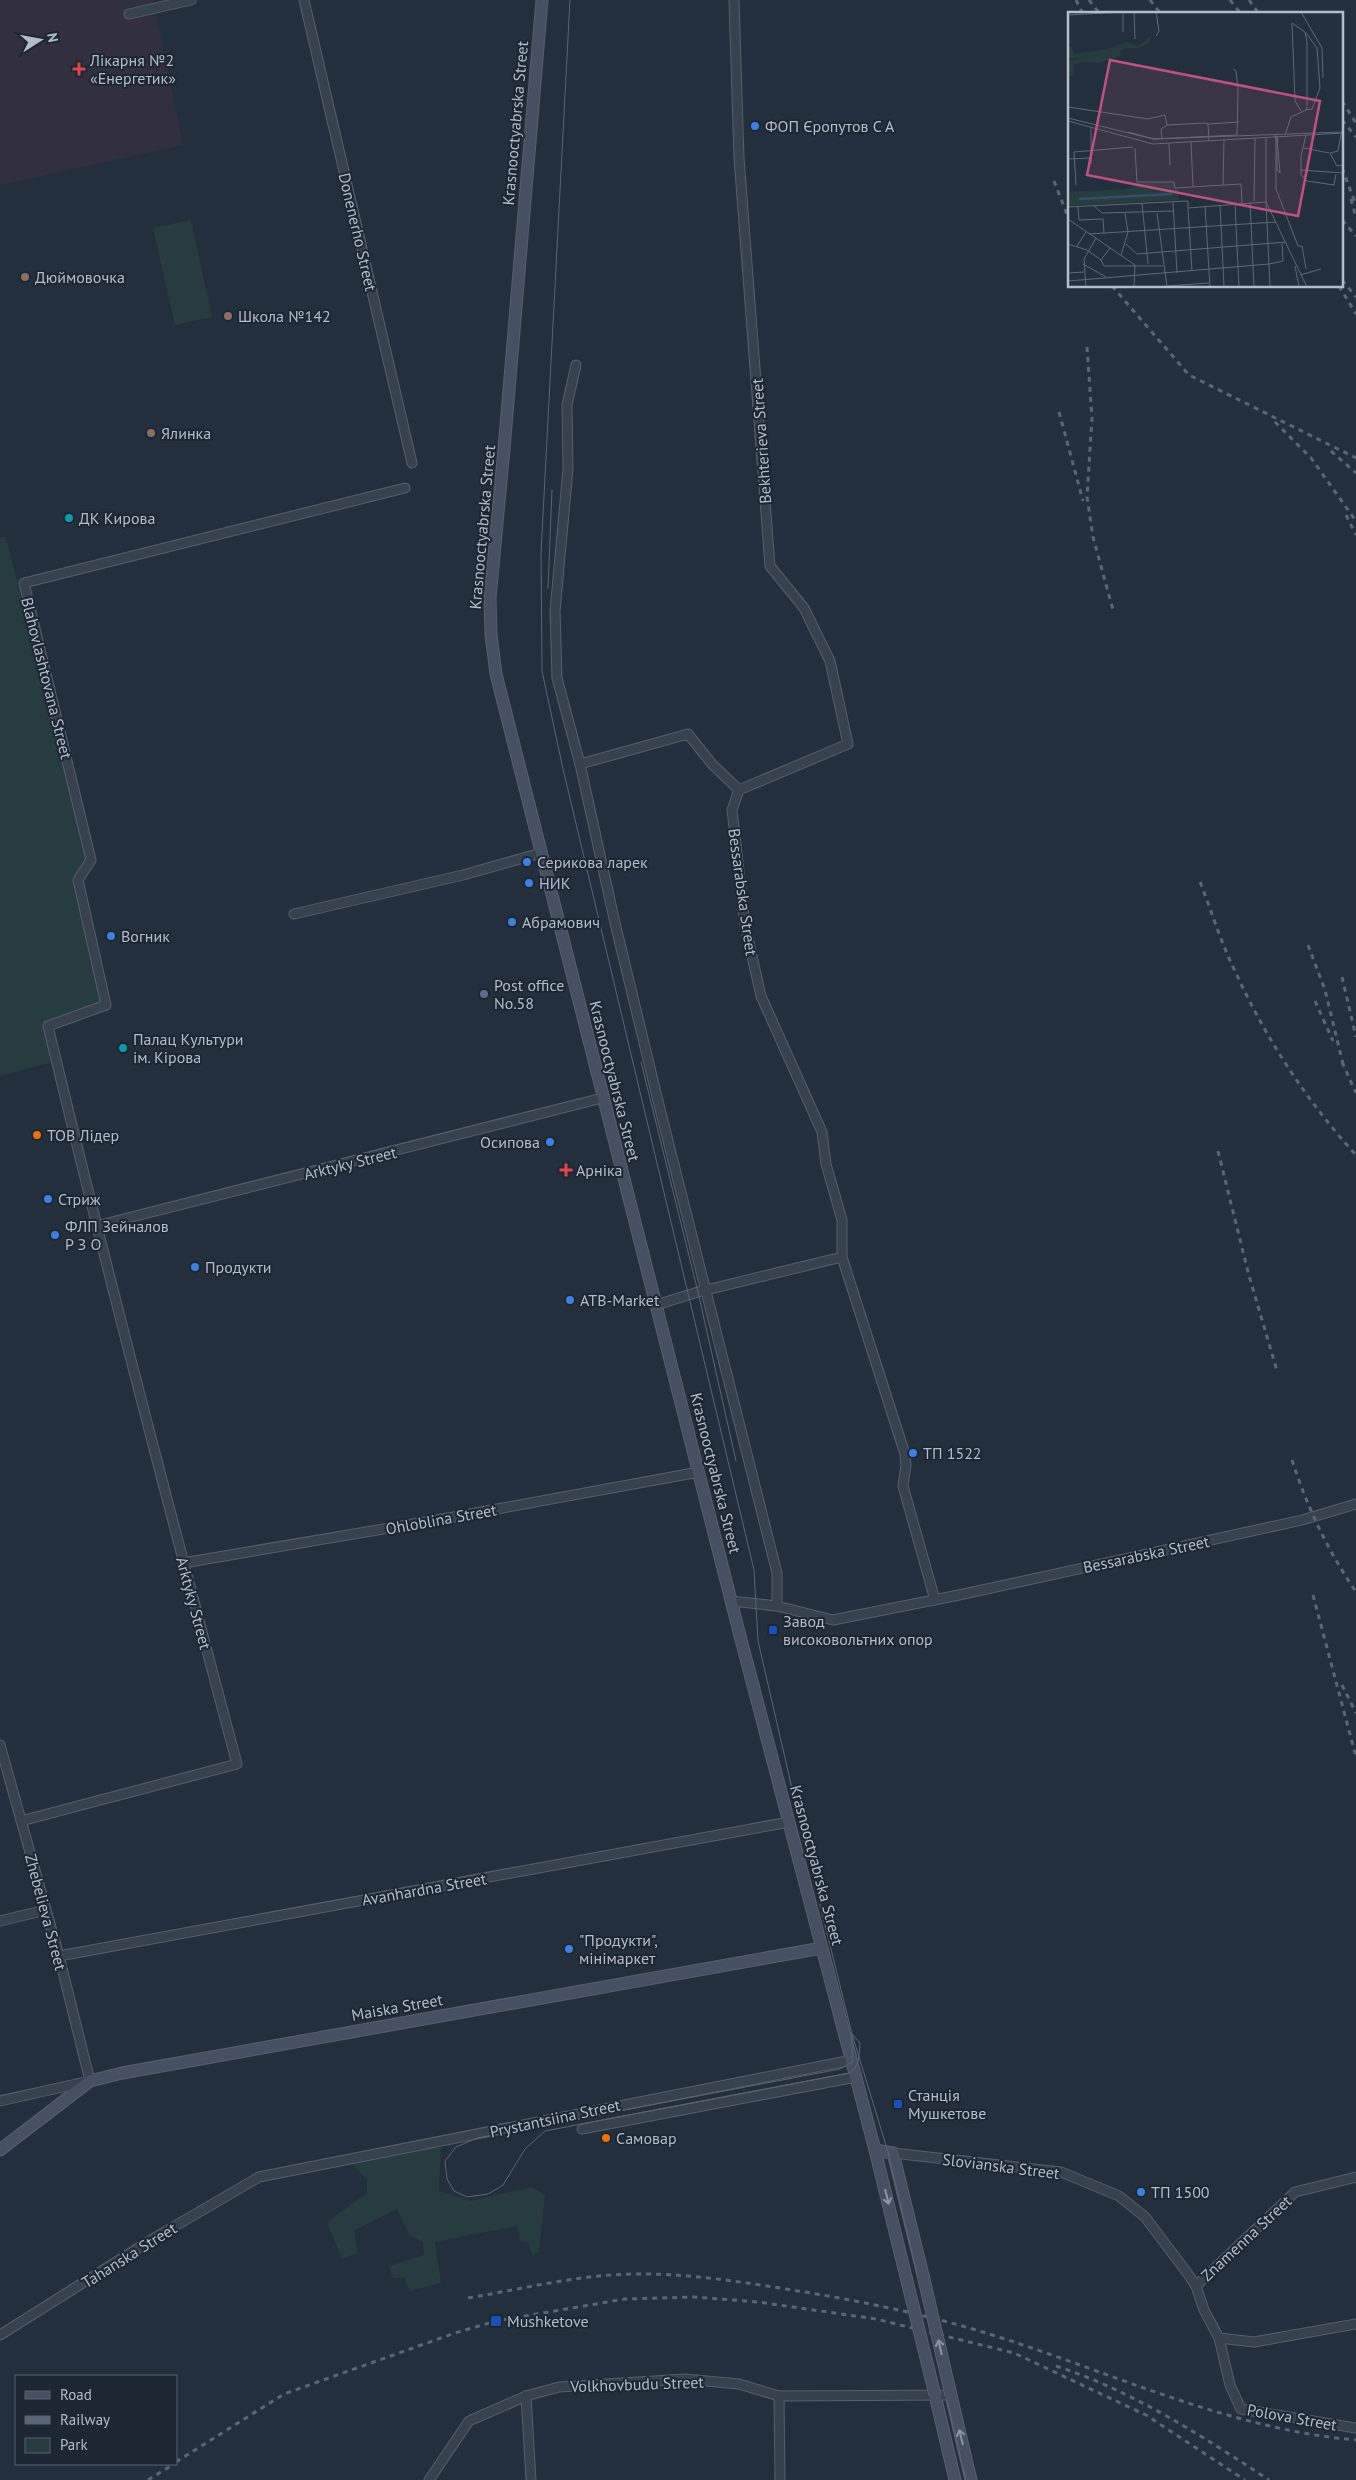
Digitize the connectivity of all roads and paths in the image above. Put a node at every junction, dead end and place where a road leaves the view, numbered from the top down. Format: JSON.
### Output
{"nodes":[{"id":1,"x":191,"y":0,"type":"edge"},
{"id":2,"x":304,"y":0,"type":"edge"},
{"id":3,"x":542,"y":0,"type":"edge"},
{"id":4,"x":734,"y":0,"type":"edge"},
{"id":5,"x":130,"y":14,"type":"dead end"},
{"id":6,"x":576,"y":365,"type":"dead end"},
{"id":7,"x":412,"y":464,"type":"dead end"},
{"id":8,"x":405,"y":488,"type":"dead end"},
{"id":9,"x":580,"y":764,"type":"junction"},
{"id":10,"x":739,"y":790,"type":"junction"},
{"id":11,"x":541,"y":853,"type":"junction"},
{"id":12,"x":294,"y":914,"type":"dead end"},
{"id":13,"x":48,"y":1026,"type":"joint"},
{"id":14,"x":602,"y":1098,"type":"junction"},
{"id":15,"x":96,"y":1226,"type":"junction"},
{"id":16,"x":842,"y":1257,"type":"junction"},
{"id":17,"x":706,"y":1290,"type":"junction"},
{"id":18,"x":656,"y":1304,"type":"junction"},
{"id":19,"x":699,"y":1472,"type":"junction"},
{"id":20,"x":1356,"y":1504,"type":"edge"},
{"id":21,"x":183,"y":1563,"type":"junction"},
{"id":22,"x":935,"y":1600,"type":"junction"},
{"id":23,"x":732,"y":1602,"type":"junction"},
{"id":24,"x":777,"y":1606,"type":"junction"},
{"id":25,"x":0,"y":1745,"type":"edge"},
{"id":26,"x":21,"y":1821,"type":"junction"},
{"id":27,"x":789,"y":1822,"type":"junction"},
{"id":28,"x":46,"y":1910,"type":"junction"},
{"id":29,"x":0,"y":1921,"type":"edge"},
{"id":30,"x":822,"y":1948,"type":"junction"},
{"id":31,"x":59,"y":1956,"type":"junction"},
{"id":32,"x":852,"y":2060,"type":"junction"},
{"id":33,"x":856,"y":2077,"type":"junction"},
{"id":34,"x":90,"y":2080,"type":"junction"},
{"id":35,"x":0,"y":2101,"type":"edge"},
{"id":36,"x":582,"y":2129,"type":"dead end"},
{"id":37,"x":0,"y":2150,"type":"edge"},
{"id":38,"x":875,"y":2150,"type":"junction"},
{"id":39,"x":893,"y":2153,"type":"junction"},
{"id":40,"x":259,"y":2177,"type":"joint"},
{"id":41,"x":1356,"y":2177,"type":"edge"},
{"id":42,"x":1196,"y":2286,"type":"junction"},
{"id":43,"x":1356,"y":2324,"type":"edge"},
{"id":44,"x":0,"y":2335,"type":"edge"},
{"id":45,"x":1219,"y":2338,"type":"junction"},
{"id":46,"x":935,"y":2395,"type":"junction"},
{"id":47,"x":951,"y":2395,"type":"junction"},
{"id":48,"x":526,"y":2396,"type":"junction"},
{"id":49,"x":779,"y":2396,"type":"junction"},
{"id":50,"x":1356,"y":2428,"type":"edge"},
{"id":51,"x":429,"y":2480,"type":"edge"},
{"id":52,"x":532,"y":2480,"type":"edge"},
{"id":53,"x":780,"y":2480,"type":"edge"},
{"id":54,"x":955,"y":2480,"type":"edge"},
{"id":55,"x":971,"y":2480,"type":"edge"}],
"edges":[{"from":1,"to":5,"type":"street"},
{"from":2,"to":7,"type":"street","name":"Donenerho Street"},
{"from":3,"to":11,"type":"main road","name":"Krasnooctyabrska Street"},
{"from":4,"to":10,"type":"street","name":"Bekhterieva Street"},
{"from":6,"to":9,"type":"street"},
{"from":8,"to":13,"type":"street","name":"Blahovlashtovana Street"},
{"from":9,"to":10,"type":"street"},
{"from":9,"to":17,"type":"street"},
{"from":10,"to":16,"type":"street","name":"Bessarabska Street"},
{"from":11,"to":12,"type":"street"},
{"from":11,"to":14,"type":"main road","name":"Krasnooctyabrska Street"},
{"from":13,"to":15,"type":"street","name":"Arktyky Street"},
{"from":14,"to":15,"type":"street","name":"Arktyky Street"},
{"from":14,"to":18,"type":"main road","name":"Krasnooctyabrska Street"},
{"from":15,"to":21,"type":"street","name":"Arktyky Street"},
{"from":16,"to":17,"type":"street"},
{"from":16,"to":22,"type":"street","name":"Bessarabska Street"},
{"from":17,"to":18,"type":"street"},
{"from":17,"to":24,"type":"street"},
{"from":18,"to":19,"type":"main road","name":"Krasnooctyabrska Street"},
{"from":19,"to":21,"type":"street","name":"Ohloblina Street"},
{"from":19,"to":23,"type":"main road","name":"Krasnooctyabrska Street"},
{"from":20,"to":22,"type":"street","name":"Bessarabska Street"},
{"from":21,"to":26,"type":"street","name":"Arktyky Street"},
{"from":22,"to":24,"type":"street","name":"Bessarabska Street"},
{"from":23,"to":24,"type":"street","name":"Bessarabska Street"},
{"from":23,"to":27,"type":"main road","name":"Krasnooctyabrska Street"},
{"from":25,"to":26,"type":"street","name":"Zhebelieva Street"},
{"from":26,"to":28,"type":"street","name":"Zhebelieva Street"},
{"from":27,"to":30,"type":"main road","name":"Krasnooctyabrska Street"},
{"from":27,"to":31,"type":"street","name":"Avanhardna Street"},
{"from":28,"to":29,"type":"street"},
{"from":28,"to":31,"type":"street","name":"Zhebelieva Street"},
{"from":30,"to":32,"type":"main road","name":"Krasnooctyabrska Street"},
{"from":30,"to":34,"type":"main road","name":"Maiska Street"},
{"from":31,"to":34,"type":"street","name":"Zhebelieva Street"},
{"from":32,"to":33,"type":"main road","name":"Krasnooctyabrska Street"},
{"from":32,"to":40,"type":"street","name":"Prystantsiina Street"},
{"from":33,"to":36,"type":"street","name":"Prystantsiina Street"},
{"from":33,"to":38,"type":"main road","name":"Krasnooctyabrska Street"},
{"from":34,"to":35,"type":"street"},
{"from":34,"to":37,"type":"main road","name":"Maiska Street"},
{"from":38,"to":39,"type":"main road"},
{"from":38,"to":46,"type":"main road","name":"Krasnooctyabrska Street","one_way":true,"bridge":true},
{"from":39,"to":42,"type":"street","name":"Slovianska Street"},
{"from":47,"to":39,"type":"main road","one_way":true,"bridge":true},
{"from":40,"to":44,"type":"street","name":"Tahanska Street"},
{"from":41,"to":42,"type":"street","name":"Znamenna Street"},
{"from":42,"to":45,"type":"street","name":"Slovianska Street"},
{"from":43,"to":45,"type":"street"},
{"from":45,"to":50,"type":"street","name":"Polova Street"},
{"from":46,"to":47,"type":"street","name":"Volkhovbudu Street"},
{"from":46,"to":49,"type":"street","name":"Volkhovbudu Street"},
{"from":46,"to":54,"type":"main road","name":"Krasnooctyabrska Street"},
{"from":55,"to":47,"type":"main road","one_way":true},
{"from":48,"to":49,"type":"street","name":"Volkhovbudu Street"},
{"from":48,"to":51,"type":"street","name":"Volkhovbudu Street"},
{"from":48,"to":52,"type":"street"},
{"from":49,"to":53,"type":"street"}]}
